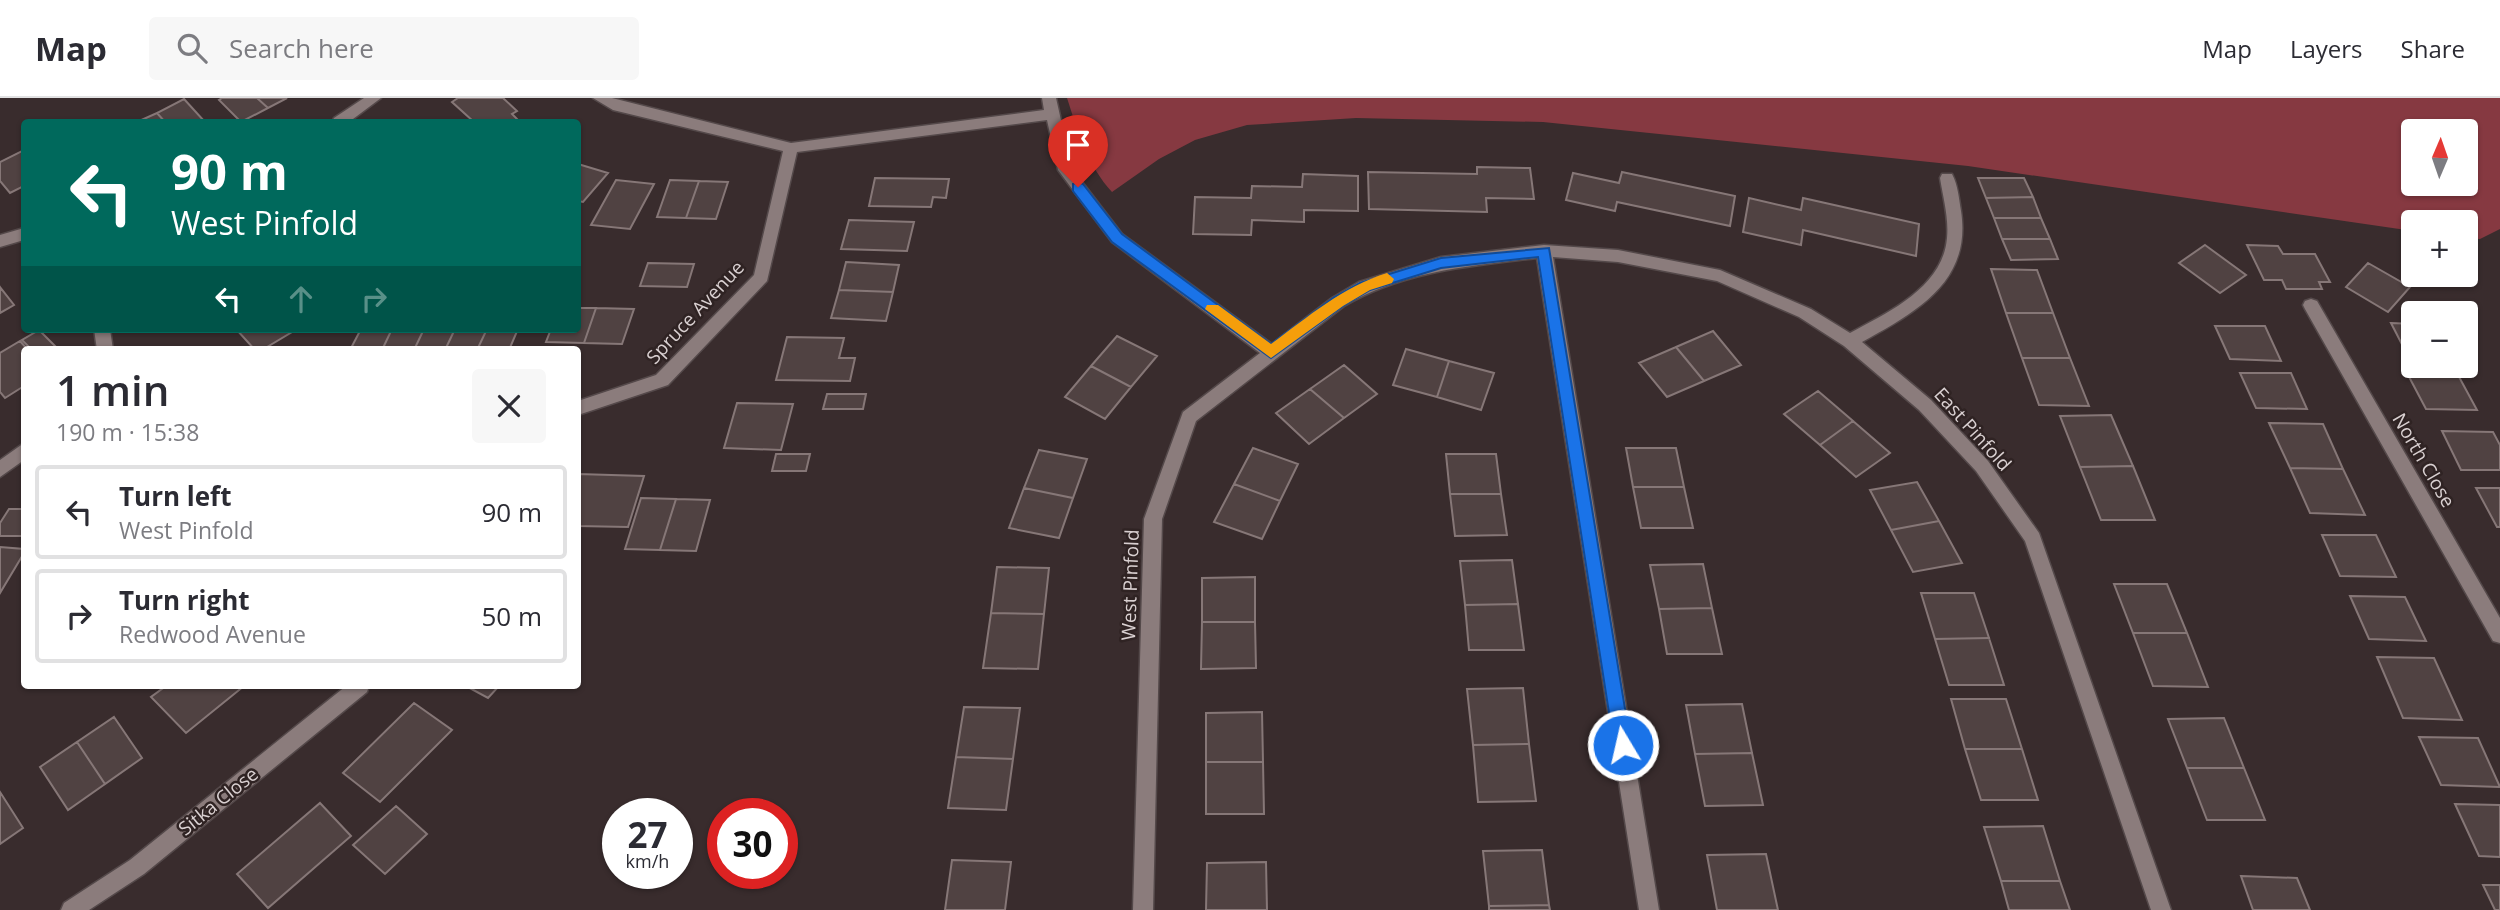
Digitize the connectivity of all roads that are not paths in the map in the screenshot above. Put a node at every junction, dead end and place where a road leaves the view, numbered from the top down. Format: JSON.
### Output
{"nodes":[{"id":1,"x":374,"y":98,"type":"edge"},
{"id":2,"x":600,"y":98,"type":"edge"},
{"id":3,"x":1050,"y":106,"type":"edge"},
{"id":4,"x":343,"y":119,"type":"edge"},
{"id":5,"x":791,"y":148,"type":"junction"},
{"id":6,"x":1947,"y":178,"type":"dead end"},
{"id":7,"x":21,"y":235,"type":"edge"},
{"id":8,"x":0,"y":241,"type":"edge"},
{"id":9,"x":1544,"y":251,"type":"junction"},
{"id":10,"x":2311,"y":305,"type":"dead end"},
{"id":11,"x":1850,"y":341,"type":"junction"},
{"id":12,"x":1271,"y":352,"type":"junction"},
{"id":13,"x":581,"y":407,"type":"edge"},
{"id":14,"x":21,"y":452,"type":"edge"},
{"id":15,"x":0,"y":470,"type":"edge"},
{"id":16,"x":2500,"y":635,"type":"edge"},
{"id":17,"x":356,"y":689,"type":"edge"},
{"id":18,"x":71,"y":910,"type":"edge"},
{"id":19,"x":1143,"y":910,"type":"edge"},
{"id":20,"x":1649,"y":910,"type":"edge"},
{"id":21,"x":2161,"y":910,"type":"edge"}],
"edges":[{"from":1,"to":4,"type":"street"},
{"from":2,"to":5,"type":"street"},
{"from":3,"to":5,"type":"street"},
{"from":3,"to":12,"type":"street"},
{"from":5,"to":13,"type":"street","name":"Spruce Avenue"},
{"from":6,"to":11,"type":"street"},
{"from":7,"to":8,"type":"street"},
{"from":9,"to":11,"type":"street","name":"East Pinfold"},
{"from":9,"to":12,"type":"street","name":"West Pinfold"},
{"from":9,"to":20,"type":"street"},
{"from":10,"to":16,"type":"street","name":"North Close"},
{"from":11,"to":21,"type":"street","name":"East Pinfold"},
{"from":12,"to":19,"type":"street","name":"West Pinfold"},
{"from":14,"to":15,"type":"street"},
{"from":17,"to":18,"type":"street","name":"Sitka Close"}]}
